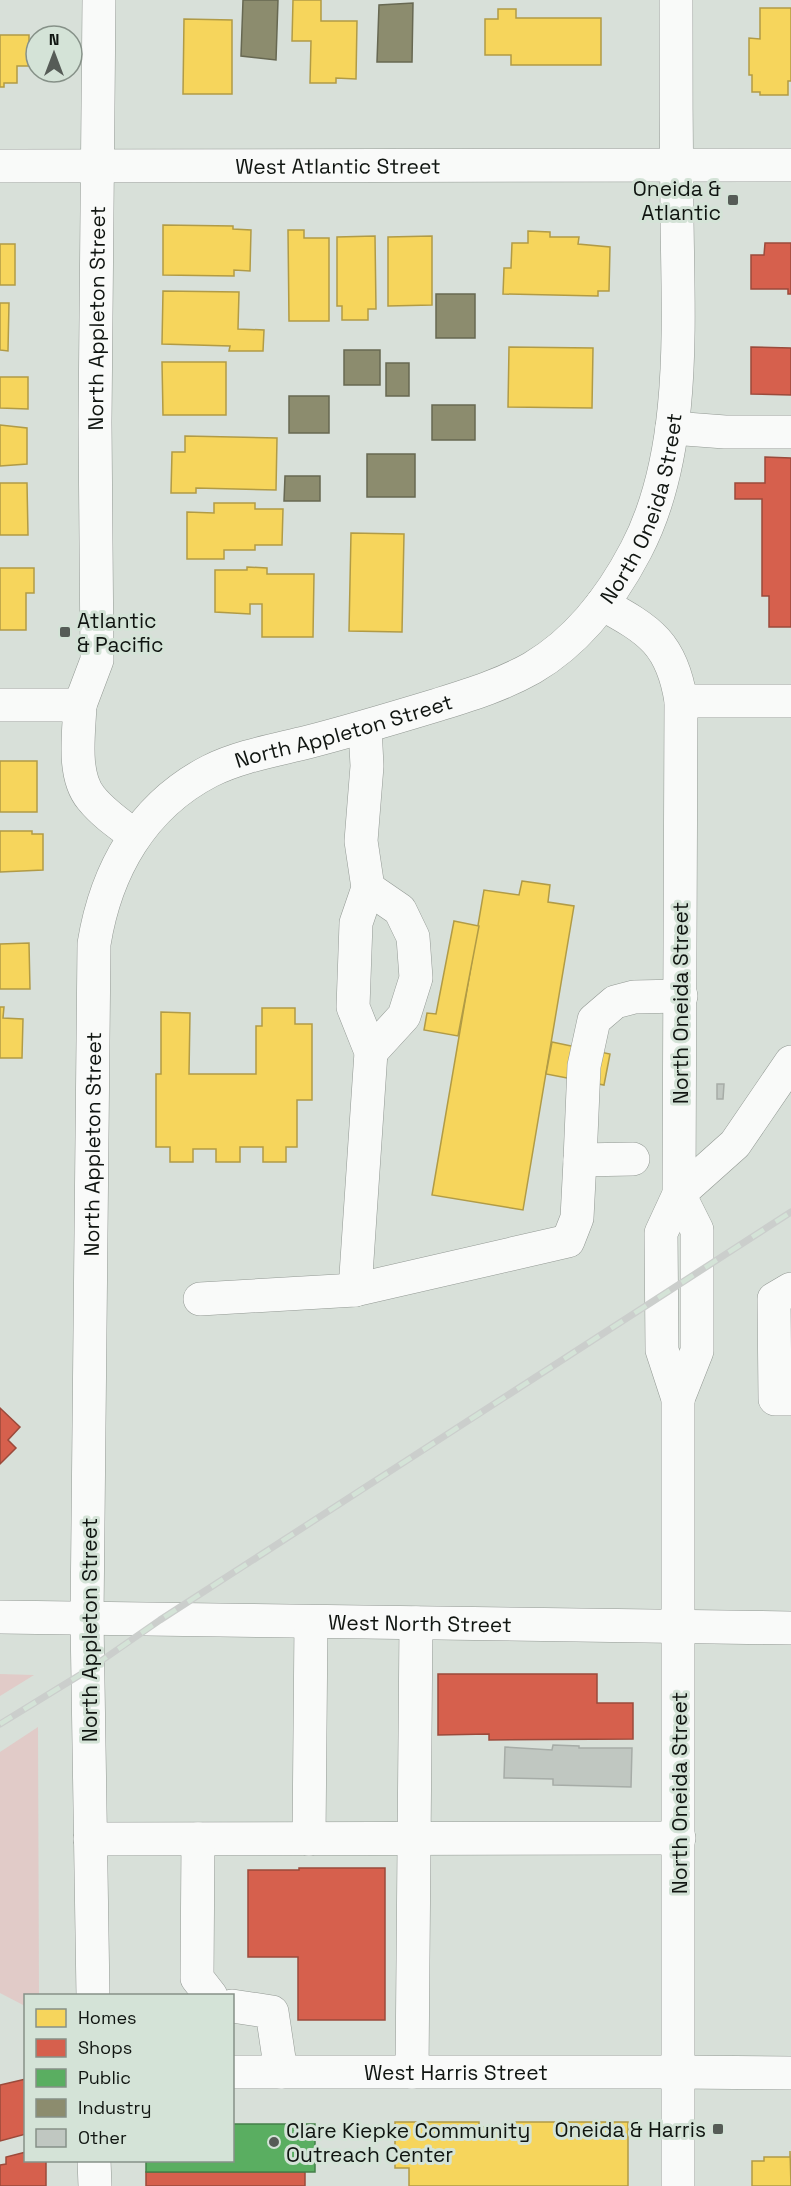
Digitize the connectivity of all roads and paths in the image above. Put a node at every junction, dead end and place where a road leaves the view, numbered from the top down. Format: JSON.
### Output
{"nodes":[{"id":1,"x":99,"y":0,"type":"edge"},
{"id":2,"x":676,"y":0,"type":"edge"},
{"id":3,"x":676,"y":165,"type":"junction"},
{"id":4,"x":791,"y":165,"type":"edge"},
{"id":5,"x":0,"y":166,"type":"edge"},
{"id":6,"x":99,"y":166,"type":"junction"},
{"id":7,"x":672,"y":428,"type":"junction"},
{"id":8,"x":791,"y":432,"type":"edge"},
{"id":9,"x":602,"y":604,"type":"junction"},
{"id":10,"x":681,"y":701,"type":"junction"},
{"id":11,"x":791,"y":701,"type":"edge"},
{"id":12,"x":0,"y":705,"type":"edge"},
{"id":13,"x":80,"y":705,"type":"junction"},
{"id":14,"x":365,"y":727,"type":"junction"},
{"id":15,"x":134,"y":836,"type":"junction"},
{"id":16,"x":369,"y":888,"type":"junction"},
{"id":17,"x":681,"y":996,"type":"junction"},
{"id":18,"x":371,"y":1052,"type":"junction"},
{"id":19,"x":791,"y":1062,"type":"edge"},
{"id":20,"x":633,"y":1159,"type":"dead end"},
{"id":21,"x":580,"y":1160,"type":"junction"},
{"id":22,"x":679,"y":1194,"type":"junction"},
{"id":23,"x":791,"y":1289,"type":"edge"},
{"id":24,"x":355,"y":1290,"type":"junction"},
{"id":25,"x":200,"y":1299,"type":"dead end"},
{"id":26,"x":791,"y":1399,"type":"edge"},
{"id":27,"x":0,"y":1617,"type":"edge"},
{"id":28,"x":87,"y":1619,"type":"junction"},
{"id":29,"x":311,"y":1622,"type":"junction"},
{"id":30,"x":416,"y":1623,"type":"junction"},
{"id":31,"x":679,"y":1626,"type":"junction"},
{"id":32,"x":791,"y":1628,"type":"edge"},
{"id":33,"x":414,"y":1838,"type":"junction"},
{"id":34,"x":679,"y":1838,"type":"junction"},
{"id":35,"x":90,"y":1839,"type":"junction"},
{"id":36,"x":198,"y":1839,"type":"junction"},
{"id":37,"x":309,"y":1839,"type":"junction"},
{"id":38,"x":93,"y":1994,"type":"edge"},
{"id":39,"x":210,"y":1994,"type":"edge"},
{"id":40,"x":234,"y":2006,"type":"edge"},
{"id":41,"x":234,"y":2072,"type":"edge"},
{"id":42,"x":281,"y":2072,"type":"junction"},
{"id":43,"x":412,"y":2072,"type":"junction"},
{"id":44,"x":677,"y":2072,"type":"junction"},
{"id":45,"x":791,"y":2073,"type":"edge"},
{"id":46,"x":94,"y":2162,"type":"edge"},
{"id":47,"x":95,"y":2186,"type":"edge"},
{"id":48,"x":678,"y":2186,"type":"edge"}],
"edges":[{"from":1,"to":6,"type":"main road","name":"North Appleton Street"},
{"from":2,"to":3,"type":"main road","name":"North Oneida Street"},
{"from":3,"to":4,"type":"main road","name":"West Atlantic Street"},
{"from":3,"to":6,"type":"main road","name":"West Atlantic Street"},
{"from":3,"to":7,"type":"main road","name":"North Oneida Street"},
{"from":5,"to":6,"type":"main road","name":"West Atlantic Street"},
{"from":6,"to":13,"type":"main road","name":"North Appleton Street"},
{"from":7,"to":8,"type":"main road"},
{"from":7,"to":9,"type":"main road","name":"North Oneida Street"},
{"from":9,"to":10,"type":"main road","name":"North Oneida Street"},
{"from":9,"to":14,"type":"main road","name":"North Appleton Street"},
{"from":10,"to":11,"type":"main road"},
{"from":10,"to":17,"type":"main road","name":"North Oneida Street"},
{"from":12,"to":13,"type":"main road"},
{"from":13,"to":15,"type":"main road","name":"North Appleton Street"},
{"from":14,"to":15,"type":"main road","name":"North Appleton Street"},
{"from":14,"to":16,"type":"main road"},
{"from":15,"to":28,"type":"main road","name":"North Appleton Street"},
{"from":16,"to":18,"type":"main road"},
{"from":16,"to":18,"type":"main road"},
{"from":17,"to":21,"type":"main road"},
{"from":17,"to":22,"type":"main road","name":"North Oneida Street"},
{"from":18,"to":24,"type":"main road"},
{"from":19,"to":22,"type":"main road"},
{"from":20,"to":21,"type":"main road"},
{"from":21,"to":24,"type":"main road"},
{"from":22,"to":31,"type":"main road","name":"North Oneida Street"},
{"from":23,"to":26,"type":"main road"},
{"from":24,"to":25,"type":"main road"},
{"from":27,"to":28,"type":"main road","name":"West North Street"},
{"from":28,"to":29,"type":"main road","name":"West North Street"},
{"from":28,"to":35,"type":"main road","name":"North Appleton Street"},
{"from":29,"to":30,"type":"main road","name":"West North Street"},
{"from":29,"to":37,"type":"main road"},
{"from":30,"to":31,"type":"main road","name":"West North Street"},
{"from":30,"to":33,"type":"main road"},
{"from":31,"to":32,"type":"main road","name":"West North Street"},
{"from":31,"to":34,"type":"main road","name":"North Oneida Street"},
{"from":33,"to":34,"type":"main road"},
{"from":33,"to":37,"type":"main road"},
{"from":33,"to":43,"type":"main road"},
{"from":34,"to":44,"type":"main road","name":"North Oneida Street"},
{"from":35,"to":36,"type":"main road"},
{"from":35,"to":38,"type":"main road","name":"North Appleton Street"},
{"from":36,"to":37,"type":"main road"},
{"from":36,"to":39,"type":"main road"},
{"from":40,"to":42,"type":"main road"},
{"from":41,"to":42,"type":"main road","name":"West Harris Street"},
{"from":42,"to":43,"type":"main road","name":"West Harris Street"},
{"from":43,"to":44,"type":"main road","name":"West Harris Street"},
{"from":44,"to":45,"type":"main road","name":"West Harris Street"},
{"from":44,"to":48,"type":"main road","name":"North Oneida Street"},
{"from":46,"to":47,"type":"main road"}]}
